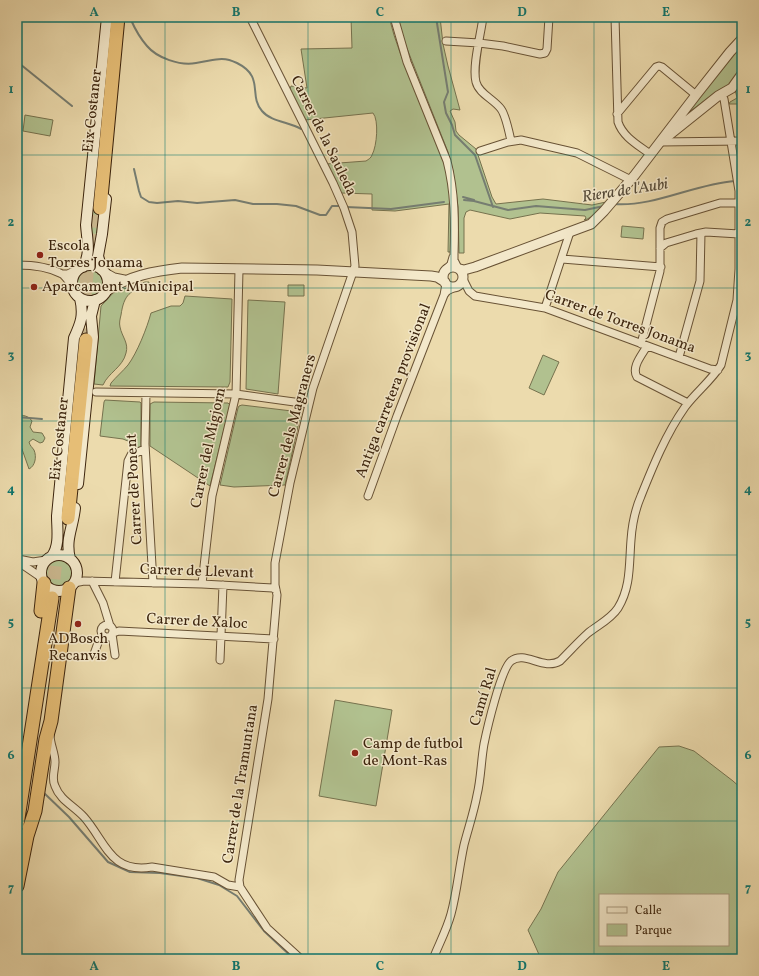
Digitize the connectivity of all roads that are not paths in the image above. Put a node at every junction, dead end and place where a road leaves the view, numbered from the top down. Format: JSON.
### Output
{"nodes":[{"id":1,"x":107,"y":17,"type":"edge"},
{"id":2,"x":111,"y":17,"type":"edge"},
{"id":3,"x":118,"y":17,"type":"edge"},
{"id":4,"x":124,"y":17,"type":"edge"},
{"id":5,"x":250,"y":17,"type":"edge"},
{"id":6,"x":394,"y":17,"type":"edge"},
{"id":7,"x":483,"y":17,"type":"edge"},
{"id":8,"x":549,"y":17,"type":"edge"},
{"id":9,"x":615,"y":17,"type":"edge"},
{"id":10,"x":742,"y":39,"type":"edge"},
{"id":11,"x":446,"y":41,"type":"dead end"},
{"id":12,"x":480,"y":43,"type":"junction"},
{"id":13,"x":742,"y":74,"type":"edge"},
{"id":14,"x":725,"y":92,"type":"junction"},
{"id":15,"x":696,"y":95,"type":"junction"},
{"id":16,"x":725,"y":107,"type":"junction"},
{"id":17,"x":617,"y":114,"type":"junction"},
{"id":18,"x":512,"y":141,"type":"junction"},
{"id":19,"x":730,"y":141,"type":"junction"},
{"id":20,"x":742,"y":141,"type":"edge"},
{"id":21,"x":660,"y":142,"type":"junction"},
{"id":22,"x":480,"y":151,"type":"dead end"},
{"id":23,"x":650,"y":154,"type":"junction"},
{"id":24,"x":631,"y":180,"type":"junction"},
{"id":25,"x":740,"y":203,"type":"junction"},
{"id":26,"x":570,"y":232,"type":"junction"},
{"id":27,"x":701,"y":233,"type":"junction"},
{"id":28,"x":740,"y":234,"type":"junction"},
{"id":29,"x":660,"y":248,"type":"junction"},
{"id":30,"x":454,"y":255,"type":"junction"},
{"id":31,"x":562,"y":259,"type":"junction"},
{"id":32,"x":17,"y":265,"type":"edge"},
{"id":33,"x":660,"y":267,"type":"junction"},
{"id":34,"x":81,"y":268,"type":"junction"},
{"id":35,"x":239,"y":270,"type":"junction"},
{"id":36,"x":446,"y":270,"type":"junction"},
{"id":37,"x":103,"y":272,"type":"junction"},
{"id":38,"x":352,"y":272,"type":"junction"},
{"id":39,"x":62,"y":274,"type":"junction"},
{"id":40,"x":431,"y":276,"type":"junction"},
{"id":41,"x":460,"y":278,"type":"junction"},
{"id":42,"x":124,"y":280,"type":"junction"},
{"id":43,"x":445,"y":283,"type":"junction"},
{"id":44,"x":72,"y":286,"type":"junction"},
{"id":45,"x":106,"y":292,"type":"junction"},
{"id":46,"x":444,"y":295,"type":"junction"},
{"id":47,"x":80,"y":298,"type":"junction"},
{"id":48,"x":95,"y":300,"type":"junction"},
{"id":49,"x":545,"y":308,"type":"junction"},
{"id":50,"x":84,"y":340,"type":"tunnel mouth"},
{"id":51,"x":644,"y":345,"type":"junction"},
{"id":52,"x":679,"y":357,"type":"junction"},
{"id":53,"x":718,"y":370,"type":"junction"},
{"id":54,"x":96,"y":392,"type":"dead end"},
{"id":55,"x":146,"y":393,"type":"junction"},
{"id":56,"x":236,"y":394,"type":"junction"},
{"id":57,"x":309,"y":404,"type":"junction"},
{"id":58,"x":686,"y":405,"type":"junction"},
{"id":59,"x":145,"y":449,"type":"junction"},
{"id":60,"x":368,"y":496,"type":"dead end"},
{"id":61,"x":65,"y":517,"type":"dead end"},
{"id":62,"x":17,"y":558,"type":"edge"},
{"id":63,"x":49,"y":558,"type":"junction"},
{"id":64,"x":70,"y":559,"type":"junction"},
{"id":65,"x":43,"y":581,"type":"junction"},
{"id":66,"x":92,"y":581,"type":"junction"},
{"id":67,"x":115,"y":582,"type":"junction"},
{"id":68,"x":153,"y":583,"type":"junction"},
{"id":69,"x":202,"y":584,"type":"junction"},
{"id":70,"x":223,"y":585,"type":"junction"},
{"id":71,"x":69,"y":587,"type":"junction"},
{"id":72,"x":276,"y":590,"type":"junction"},
{"id":73,"x":107,"y":615,"type":"junction"},
{"id":74,"x":111,"y":633,"type":"junction"},
{"id":75,"x":222,"y":636,"type":"junction"},
{"id":76,"x":274,"y":639,"type":"junction"},
{"id":77,"x":94,"y":654,"type":"dead end"},
{"id":78,"x":115,"y":655,"type":"dead end"},
{"id":79,"x":220,"y":660,"type":"dead end"},
{"id":80,"x":51,"y":721,"type":"junction"},
{"id":81,"x":17,"y":798,"type":"edge"},
{"id":82,"x":17,"y":825,"type":"edge"},
{"id":83,"x":26,"y":836,"type":"junction"},
{"id":84,"x":17,"y":886,"type":"edge"},
{"id":85,"x":240,"y":887,"type":"junction"},
{"id":86,"x":301,"y":959,"type":"edge"},
{"id":87,"x":433,"y":959,"type":"edge"}],
"edges":[{"from":1,"to":34,"type":"main road"},
{"from":2,"to":3,"type":"highway","name":"Eix Costaner"},
{"from":4,"to":37,"type":"main road"},
{"from":5,"to":38,"type":"street","name":"Carrer de la Sauleda"},
{"from":6,"to":30,"type":"street"},
{"from":7,"to":12,"type":"street"},
{"from":8,"to":12,"type":"street"},
{"from":9,"to":17,"type":"street"},
{"from":10,"to":15,"type":"street"},
{"from":11,"to":12,"type":"street"},
{"from":12,"to":18,"type":"street"},
{"from":13,"to":14,"type":"street"},
{"from":14,"to":16,"type":"street"},
{"from":14,"to":16,"type":"street"},
{"from":14,"to":21,"type":"street"},
{"from":15,"to":17,"type":"street"},
{"from":15,"to":21,"type":"street"},
{"from":16,"to":19,"type":"street"},
{"from":17,"to":23,"type":"street"},
{"from":18,"to":22,"type":"street"},
{"from":18,"to":24,"type":"street"},
{"from":19,"to":20,"type":"street"},
{"from":19,"to":21,"type":"street"},
{"from":19,"to":25,"type":"street"},
{"from":21,"to":23,"type":"street"},
{"from":23,"to":24,"type":"street"},
{"from":24,"to":26,"type":"street"},
{"from":25,"to":28,"type":"street"},
{"from":25,"to":29,"type":"street"},
{"from":26,"to":31,"type":"street"},
{"from":26,"to":41,"type":"street"},
{"from":27,"to":28,"type":"street"},
{"from":27,"to":29,"type":"street"},
{"from":27,"to":52,"type":"street"},
{"from":28,"to":53,"type":"street"},
{"from":29,"to":33,"type":"street"},
{"from":30,"to":36,"type":"street"},
{"from":30,"to":41,"type":"street"},
{"from":31,"to":33,"type":"street"},
{"from":31,"to":49,"type":"street"},
{"from":32,"to":39,"type":"street"},
{"from":33,"to":51,"type":"street"},
{"from":34,"to":37,"type":"main road"},
{"from":34,"to":39,"type":"street"},
{"from":34,"to":44,"type":"main road"},
{"from":35,"to":38,"type":"street"},
{"from":35,"to":42,"type":"street"},
{"from":35,"to":56,"type":"street","name":"Carrer del Migjorn"},
{"from":36,"to":40,"type":"street"},
{"from":36,"to":41,"type":"street"},
{"from":36,"to":43,"type":"street"},
{"from":37,"to":42,"type":"street"},
{"from":37,"to":45,"type":"main road"},
{"from":38,"to":40,"type":"street"},
{"from":38,"to":57,"type":"street","name":"Carrer dels Magraners"},
{"from":39,"to":44,"type":"street"},
{"from":40,"to":43,"type":"street"},
{"from":41,"to":43,"type":"street"},
{"from":41,"to":46,"type":"street","name":"Antiga carretera provisional"},
{"from":41,"to":49,"type":"street","name":"Carrer de Torres Jonama"},
{"from":42,"to":45,"type":"street"},
{"from":43,"to":46,"type":"street","name":"Antiga carretera provisional"},
{"from":44,"to":47,"type":"main road"},
{"from":45,"to":48,"type":"main road"},
{"from":46,"to":60,"type":"street","name":"Antiga carretera provisional"},
{"from":47,"to":48,"type":"main road"},
{"from":47,"to":63,"type":"main road"},
{"from":48,"to":64,"type":"main road"},
{"from":49,"to":51,"type":"street","name":"Carrer de Torres Jonama"},
{"from":50,"to":61,"type":"highway","name":"Eix Costaner"},
{"from":51,"to":52,"type":"street","name":"Carrer de Torres Jonama"},
{"from":51,"to":58,"type":"street"},
{"from":52,"to":53,"type":"street","name":"Carrer de Torres Jonama"},
{"from":53,"to":58,"type":"street"},
{"from":54,"to":55,"type":"street"},
{"from":55,"to":56,"type":"street"},
{"from":55,"to":59,"type":"street","name":"Carrer de Ponent"},
{"from":56,"to":57,"type":"street"},
{"from":56,"to":69,"type":"street","name":"Carrer del Migjorn"},
{"from":57,"to":72,"type":"street","name":"Carrer dels Magraners"},
{"from":58,"to":87,"type":"street","name":"Camí Ral"},
{"from":59,"to":67,"type":"street"},
{"from":59,"to":68,"type":"street","name":"Carrer de Ponent"},
{"from":62,"to":63,"type":"street"},
{"from":62,"to":65,"type":"street"},
{"from":63,"to":64,"type":"main road"},
{"from":63,"to":65,"type":"main road"},
{"from":64,"to":71,"type":"main road"},
{"from":65,"to":71,"type":"main road"},
{"from":65,"to":81,"type":"highway"},
{"from":66,"to":67,"type":"street","name":"Carrer de Llevant"},
{"from":66,"to":71,"type":"street","name":"Carrer de Llevant"},
{"from":66,"to":73,"type":"street"},
{"from":67,"to":68,"type":"street","name":"Carrer de Llevant"},
{"from":68,"to":69,"type":"street","name":"Carrer de Llevant"},
{"from":69,"to":70,"type":"street","name":"Carrer de Llevant"},
{"from":70,"to":72,"type":"street","name":"Carrer de Llevant"},
{"from":70,"to":75,"type":"street"},
{"from":71,"to":80,"type":"highway"},
{"from":71,"to":82,"type":"highway"},
{"from":71,"to":83,"type":"highway"},
{"from":72,"to":76,"type":"street","name":"Carrer de la Tramuntana"},
{"from":73,"to":74,"type":"street"},
{"from":73,"to":74,"type":"street"},
{"from":74,"to":75,"type":"street","name":"Carrer de Xaloc"},
{"from":74,"to":77,"type":"street"},
{"from":74,"to":78,"type":"street"},
{"from":75,"to":76,"type":"street","name":"Carrer de Xaloc"},
{"from":75,"to":79,"type":"street"},
{"from":76,"to":85,"type":"street","name":"Carrer de la Tramuntana"},
{"from":80,"to":83,"type":"highway"},
{"from":80,"to":85,"type":"street"},
{"from":83,"to":84,"type":"highway"},
{"from":85,"to":86,"type":"street","name":"Carrer de la Tramuntana"}]}
